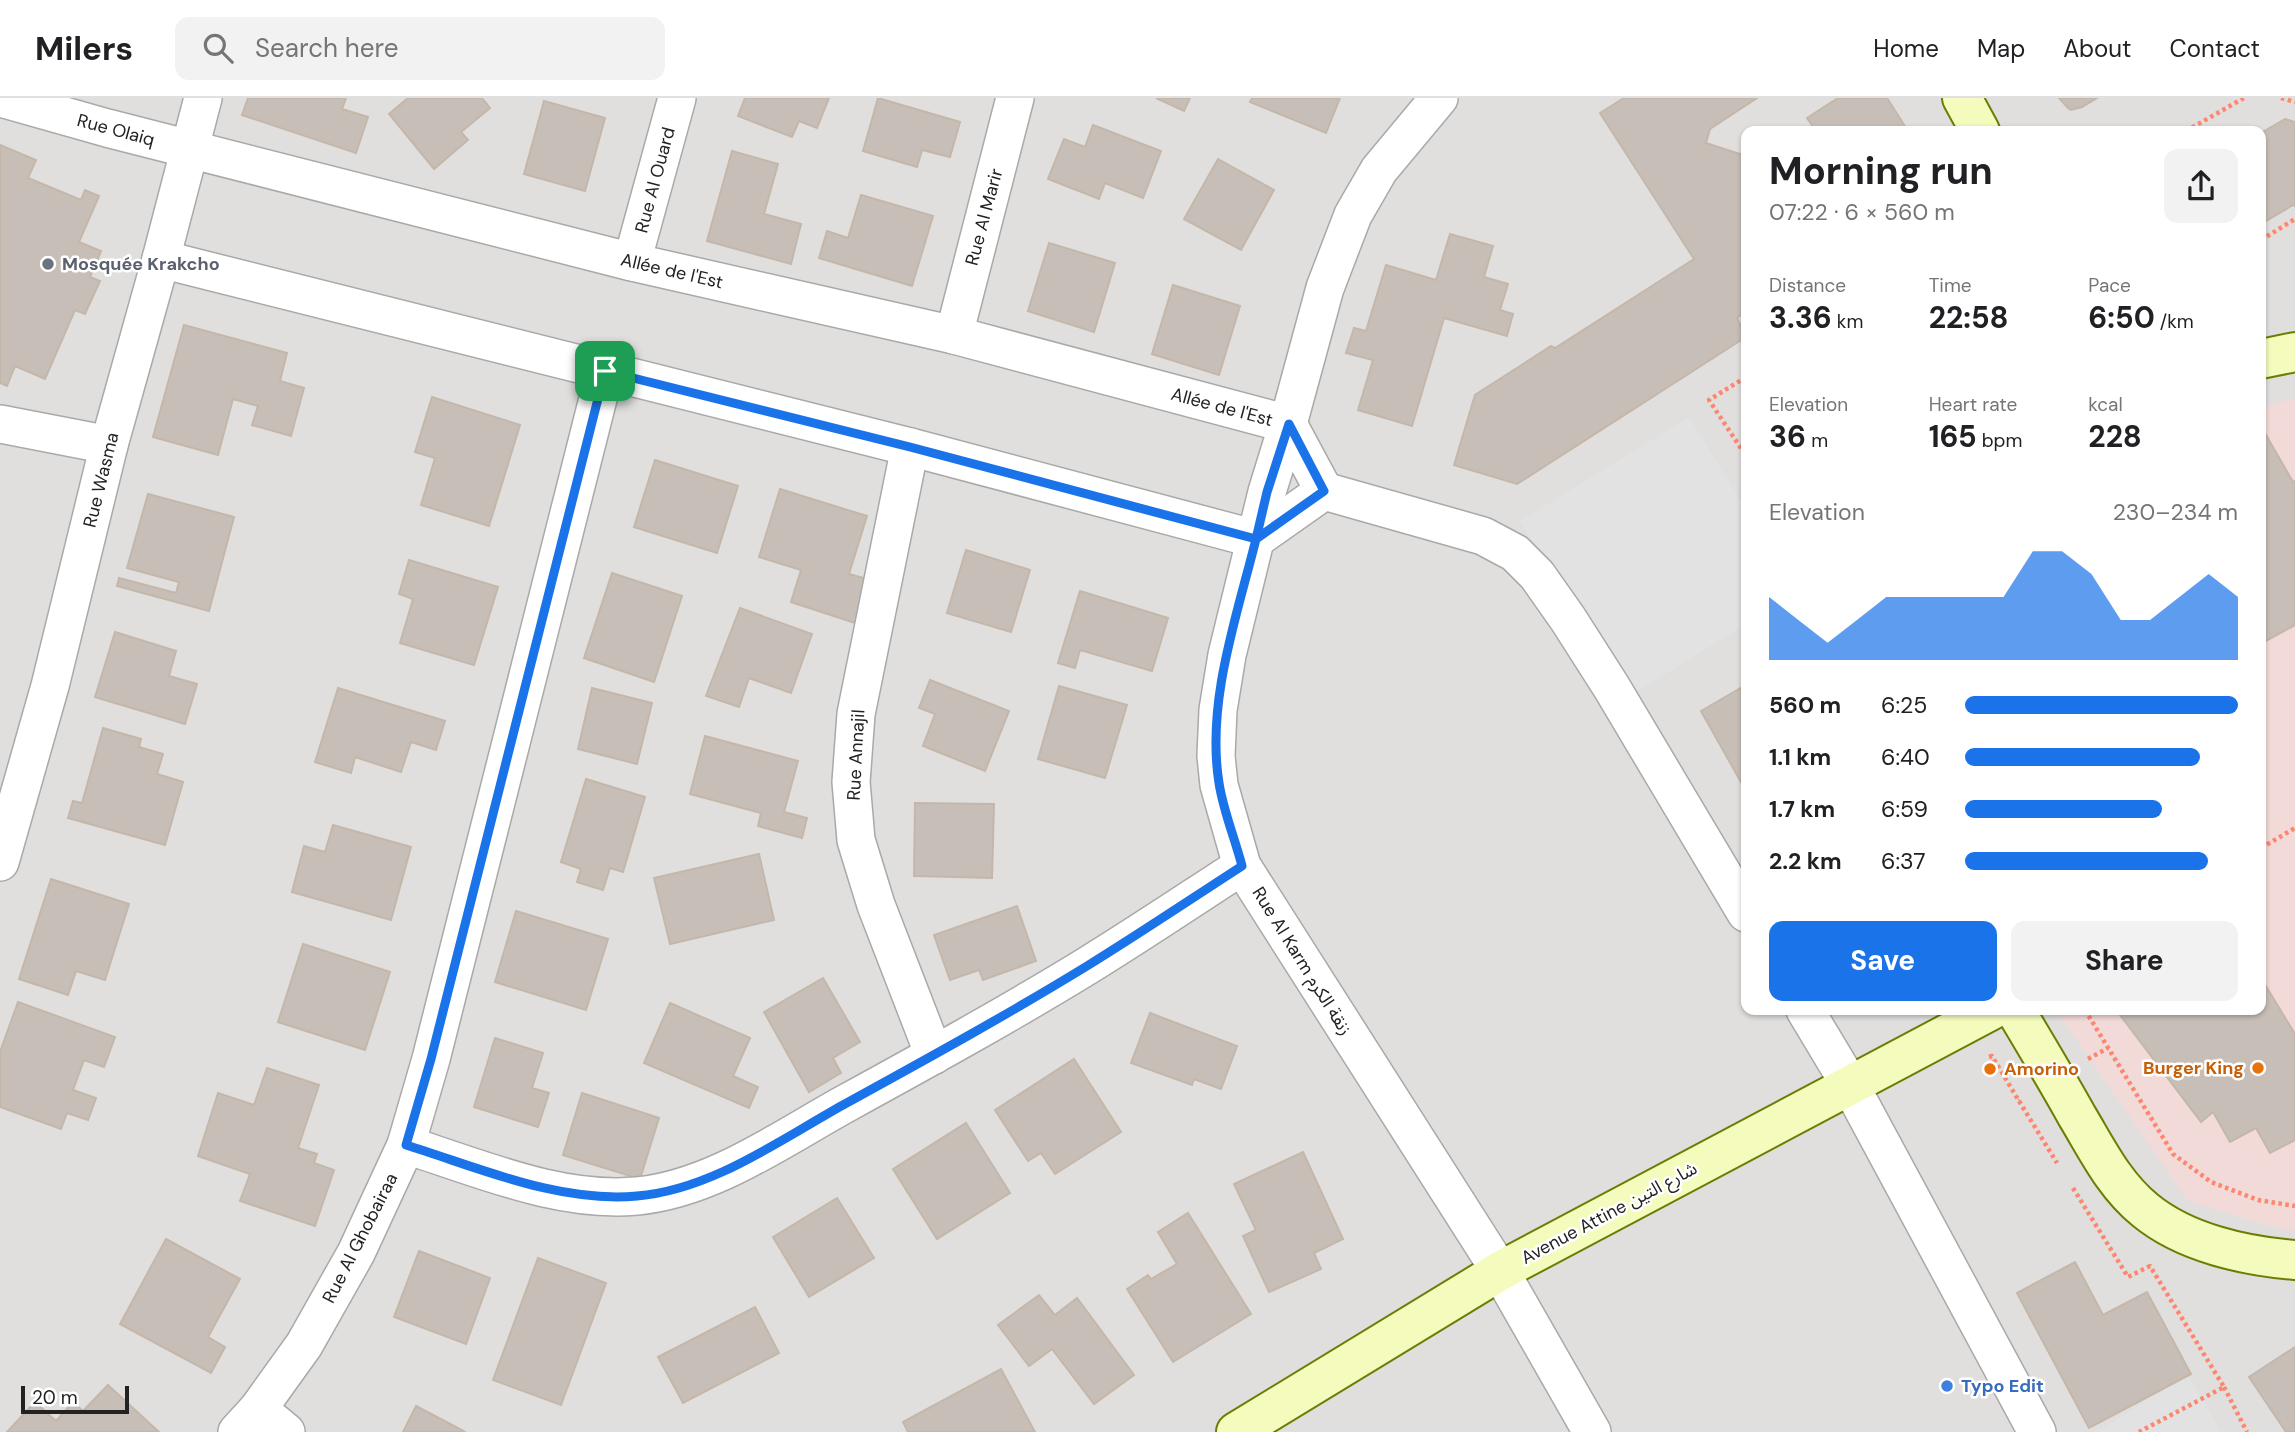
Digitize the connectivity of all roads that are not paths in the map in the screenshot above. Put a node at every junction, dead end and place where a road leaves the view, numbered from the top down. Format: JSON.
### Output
{"nodes":[{"id":1,"x":1,"y":98,"type":"edge"},
{"id":2,"x":203,"y":98,"type":"edge"},
{"id":3,"x":677,"y":98,"type":"edge"},
{"id":4,"x":1015,"y":98,"type":"edge"},
{"id":5,"x":1439,"y":98,"type":"edge"},
{"id":6,"x":1962,"y":98,"type":"edge"},
{"id":7,"x":1977,"y":126,"type":"edge"},
{"id":8,"x":190,"y":149,"type":"junction"},
{"id":9,"x":161,"y":259,"type":"junction"},
{"id":10,"x":632,"y":262,"type":"junction"},
{"id":11,"x":954,"y":335,"type":"junction"},
{"id":12,"x":2295,"y":352,"type":"edge"},
{"id":13,"x":2266,"y":358,"type":"edge"},
{"id":14,"x":605,"y":371,"type":"junction"},
{"id":15,"x":0,"y":424,"type":"edge"},
{"id":16,"x":1289,"y":424,"type":"junction"},
{"id":17,"x":109,"y":445,"type":"junction"},
{"id":18,"x":910,"y":447,"type":"junction"},
{"id":19,"x":1324,"y":491,"type":"junction"},
{"id":20,"x":1256,"y":539,"type":"junction"},
{"id":21,"x":0,"y":862,"type":"edge"},
{"id":22,"x":1242,"y":866,"type":"junction"},
{"id":23,"x":1741,"y":905,"type":"edge"},
{"id":24,"x":1808,"y":1015,"type":"edge"},
{"id":25,"x":1983,"y":1015,"type":"edge"},
{"id":26,"x":2018,"y":1015,"type":"edge"},
{"id":27,"x":933,"y":1055,"type":"junction"},
{"id":28,"x":1850,"y":1085,"type":"junction"},
{"id":29,"x":406,"y":1145,"type":"junction"},
{"id":30,"x":2295,"y":1260,"type":"edge"},
{"id":31,"x":1500,"y":1271,"type":"junction"},
{"id":32,"x":248,"y":1421,"type":"edge"},
{"id":33,"x":286,"y":1432,"type":"edge"},
{"id":34,"x":1236,"y":1432,"type":"edge"},
{"id":35,"x":1592,"y":1432,"type":"edge"},
{"id":36,"x":2037,"y":1432,"type":"edge"}],
"edges":[{"from":1,"to":8,"type":"street","name":"Rue Olaiq"},
{"from":2,"to":8,"type":"street","name":"Rue Wasma"},
{"from":3,"to":10,"type":"street","name":"Rue Al Ouard"},
{"from":4,"to":11,"type":"street","name":"Rue Al Marir"},
{"from":5,"to":16,"type":"street","name":"Rue Al Karm زنقة الكرم"},
{"from":6,"to":7,"type":"street"},
{"from":8,"to":9,"type":"street","name":"Rue Wasma"},
{"from":8,"to":10,"type":"street","name":"Allée de l'Est"},
{"from":9,"to":14,"type":"street"},
{"from":9,"to":17,"type":"street","name":"Rue Wasma"},
{"from":10,"to":11,"type":"street","name":"Allée de l'Est"},
{"from":11,"to":16,"type":"street","name":"Allée de l'Est"},
{"from":12,"to":13,"type":"street"},
{"from":14,"to":18,"type":"street"},
{"from":14,"to":29,"type":"street","name":"Rue Al Ghobairaa"},
{"from":15,"to":17,"type":"street"},
{"from":16,"to":19,"type":"street","name":"Allée de l'Est"},
{"from":16,"to":20,"type":"street","name":"Rue Al Karm زنقة الكرم"},
{"from":17,"to":21,"type":"street","name":"Rue Wasma"},
{"from":18,"to":20,"type":"street"},
{"from":18,"to":27,"type":"street","name":"Rue Annajil"},
{"from":19,"to":20,"type":"street"},
{"from":19,"to":23,"type":"street"},
{"from":20,"to":22,"type":"street","name":"Rue Al Karm زنقة الكرم"},
{"from":22,"to":27,"type":"street"},
{"from":22,"to":31,"type":"street","name":"Rue Al Karm زنقة الكرم"},
{"from":24,"to":28,"type":"street"},
{"from":25,"to":28,"type":"street","name":"Avenue Attine شارع التين"},
{"from":26,"to":30,"type":"street"},
{"from":27,"to":29,"type":"street"},
{"from":28,"to":31,"type":"street","name":"Avenue Attine شارع التين"},
{"from":28,"to":36,"type":"street"},
{"from":29,"to":32,"type":"street","name":"Rue Al Ghobairaa"},
{"from":31,"to":34,"type":"street","name":"Avenue Attine شارع التين"},
{"from":31,"to":35,"type":"street","name":"Rue Al Karm زنقة الكرم"},
{"from":32,"to":33,"type":"street"}]}
